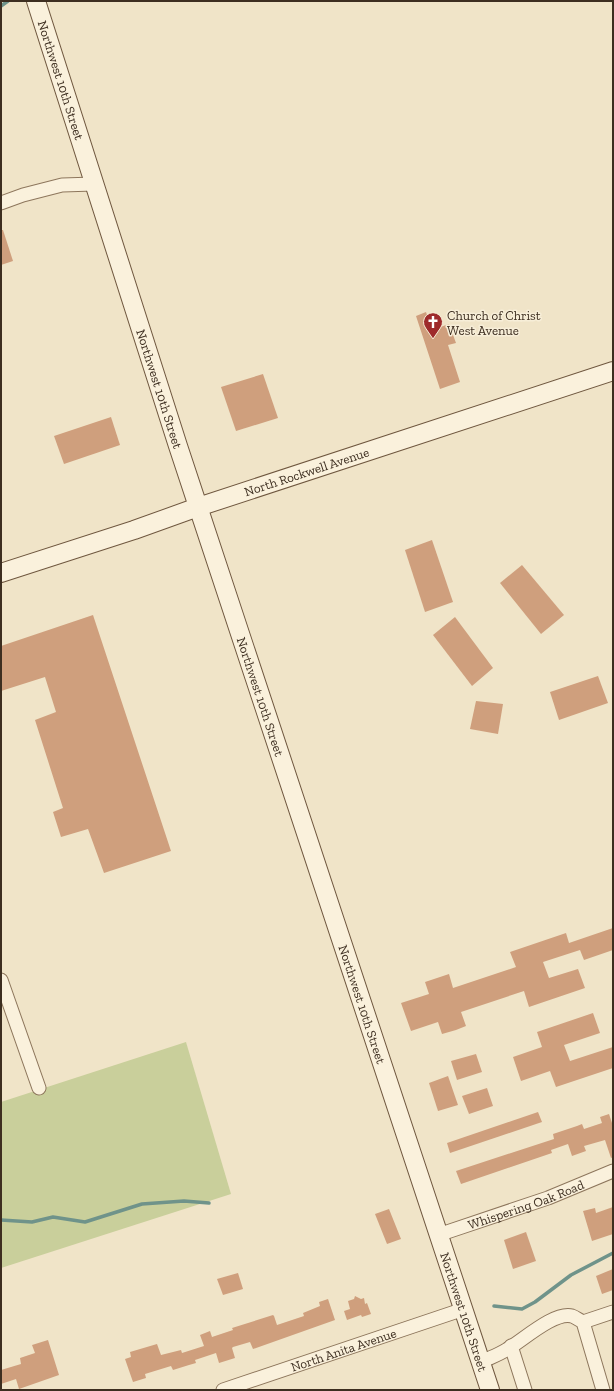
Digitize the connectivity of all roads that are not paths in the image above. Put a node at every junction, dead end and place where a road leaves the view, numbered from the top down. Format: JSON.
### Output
{"nodes":[{"id":1,"x":36,"y":1,"type":"edge"},
{"id":2,"x":94,"y":184,"type":"junction"},
{"id":3,"x":1,"y":203,"type":"edge"},
{"id":4,"x":613,"y":371,"type":"edge"},
{"id":5,"x":198,"y":507,"type":"junction"},
{"id":6,"x":1,"y":573,"type":"edge"},
{"id":7,"x":1,"y":980,"type":"edge"},
{"id":8,"x":39,"y":1088,"type":"dead end"},
{"id":9,"x":613,"y":1171,"type":"edge"},
{"id":10,"x":438,"y":1235,"type":"junction"},
{"id":11,"x":464,"y":1309,"type":"junction"},
{"id":12,"x":613,"y":1312,"type":"edge"},
{"id":13,"x":583,"y":1322,"type":"junction"},
{"id":14,"x":512,"y":1346,"type":"junction"},
{"id":15,"x":481,"y":1362,"type":"junction"},
{"id":16,"x":223,"y":1390,"type":"edge"},
{"id":17,"x":490,"y":1390,"type":"edge"},
{"id":18,"x":525,"y":1390,"type":"edge"},
{"id":19,"x":603,"y":1390,"type":"edge"}],
"edges":[{"from":1,"to":2,"type":"main road","name":"Northwest 10th Street"},
{"from":2,"to":3,"type":"street"},
{"from":2,"to":5,"type":"main road","name":"Northwest 10th Street"},
{"from":4,"to":5,"type":"main road","name":"North Rockwell Avenue"},
{"from":5,"to":6,"type":"main road","name":"North Rockwell Avenue"},
{"from":5,"to":10,"type":"main road","name":"Northwest 10th Street"},
{"from":7,"to":8,"type":"street"},
{"from":9,"to":10,"type":"street","name":"Whispering Oak Road"},
{"from":10,"to":11,"type":"main road","name":"Northwest 10th Street"},
{"from":11,"to":15,"type":"main road","name":"Northwest 10th Street"},
{"from":11,"to":16,"type":"street","name":"North Anita Avenue"},
{"from":12,"to":13,"type":"street"},
{"from":13,"to":14,"type":"street"},
{"from":13,"to":19,"type":"street"},
{"from":14,"to":15,"type":"street"},
{"from":14,"to":18,"type":"street"},
{"from":15,"to":17,"type":"main road","name":"Northwest 10th Street"}]}
